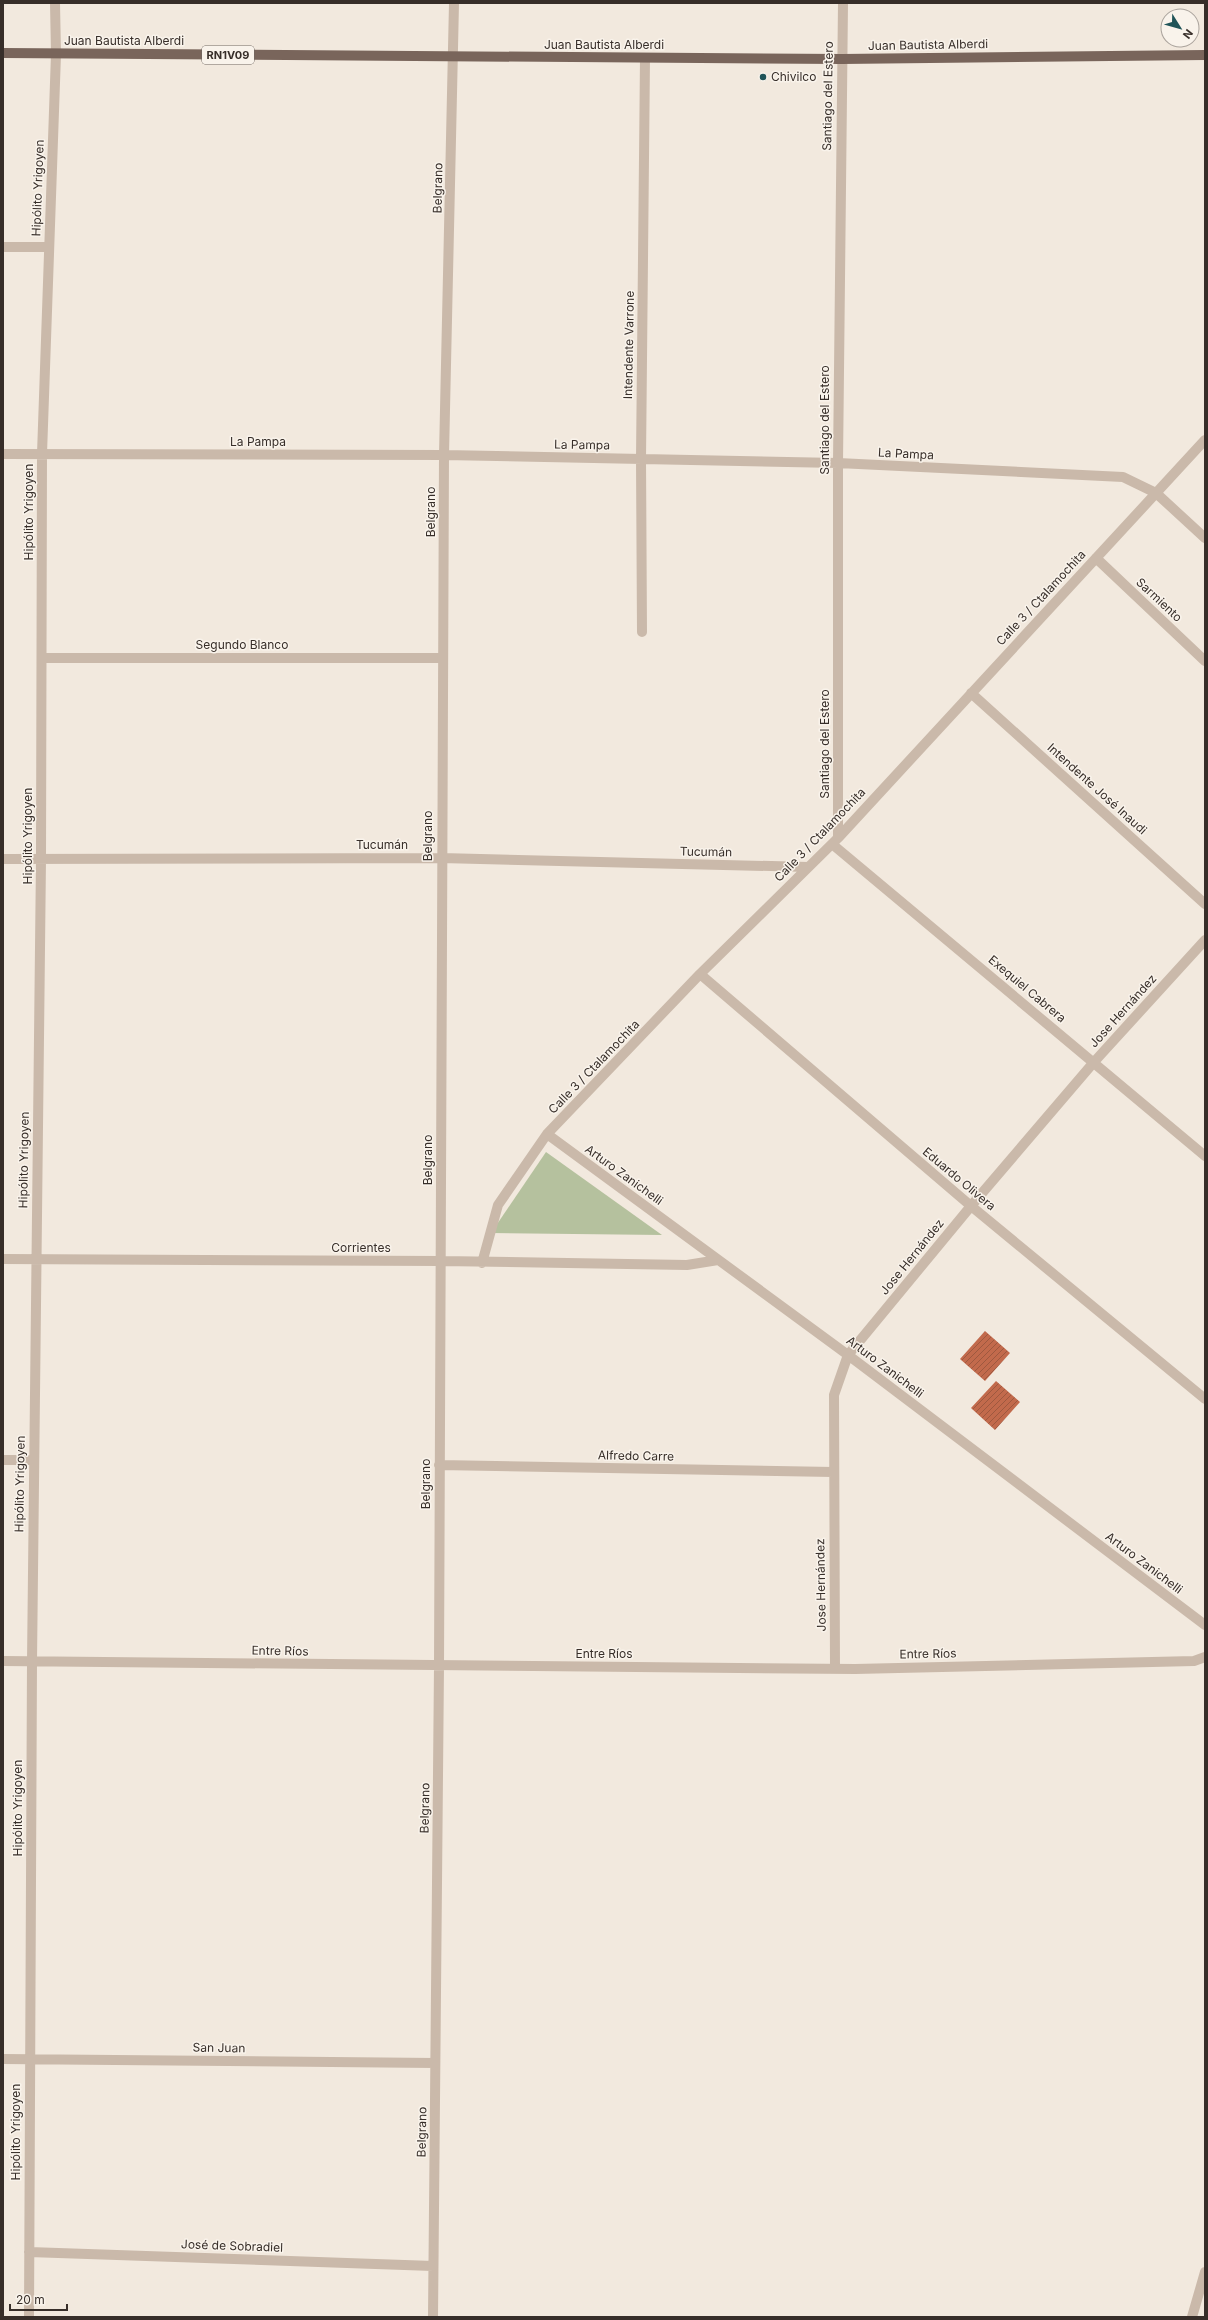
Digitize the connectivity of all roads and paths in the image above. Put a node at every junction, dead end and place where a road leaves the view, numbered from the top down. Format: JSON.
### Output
{"nodes":[{"id":1,"x":55,"y":3,"type":"edge"},
{"id":2,"x":454,"y":3,"type":"edge"},
{"id":3,"x":843,"y":3,"type":"edge"},
{"id":4,"x":3,"y":53,"type":"edge"},
{"id":5,"x":56,"y":54,"type":"junction"},
{"id":6,"x":1205,"y":55,"type":"edge"},
{"id":7,"x":454,"y":57,"type":"junction"},
{"id":8,"x":645,"y":58,"type":"junction"},
{"id":9,"x":842,"y":59,"type":"junction"},
{"id":10,"x":3,"y":247,"type":"edge"},
{"id":11,"x":49,"y":247,"type":"junction"},
{"id":12,"x":1205,"y":440,"type":"edge"},
{"id":13,"x":3,"y":454,"type":"edge"},
{"id":14,"x":42,"y":454,"type":"junction"},
{"id":15,"x":444,"y":455,"type":"junction"},
{"id":16,"x":641,"y":459,"type":"junction"},
{"id":17,"x":838,"y":464,"type":"junction"},
{"id":18,"x":1156,"y":493,"type":"junction"},
{"id":19,"x":1205,"y":538,"type":"edge"},
{"id":20,"x":1096,"y":558,"type":"junction"},
{"id":21,"x":642,"y":632,"type":"dead end"},
{"id":22,"x":42,"y":658,"type":"junction"},
{"id":23,"x":442,"y":658,"type":"junction"},
{"id":24,"x":1205,"y":661,"type":"edge"},
{"id":25,"x":971,"y":693,"type":"junction"},
{"id":26,"x":835,"y":841,"type":"junction"},
{"id":27,"x":441,"y":858,"type":"junction"},
{"id":28,"x":3,"y":859,"type":"edge"},
{"id":29,"x":41,"y":859,"type":"junction"},
{"id":30,"x":808,"y":867,"type":"junction"},
{"id":31,"x":1205,"y":904,"type":"edge"},
{"id":32,"x":1205,"y":940,"type":"edge"},
{"id":33,"x":700,"y":974,"type":"junction"},
{"id":34,"x":1094,"y":1062,"type":"junction"},
{"id":35,"x":547,"y":1134,"type":"junction"},
{"id":36,"x":1205,"y":1156,"type":"edge"},
{"id":37,"x":971,"y":1206,"type":"junction"},
{"id":38,"x":3,"y":1259,"type":"edge"},
{"id":39,"x":36,"y":1259,"type":"junction"},
{"id":40,"x":718,"y":1260,"type":"junction"},
{"id":41,"x":441,"y":1261,"type":"junction"},
{"id":42,"x":482,"y":1263,"type":"junction"},
{"id":43,"x":848,"y":1355,"type":"junction"},
{"id":44,"x":1205,"y":1398,"type":"edge"},
{"id":45,"x":3,"y":1460,"type":"edge"},
{"id":46,"x":34,"y":1460,"type":"junction"},
{"id":47,"x":439,"y":1465,"type":"junction"},
{"id":48,"x":833,"y":1472,"type":"junction"},
{"id":49,"x":1205,"y":1625,"type":"edge"},
{"id":50,"x":1205,"y":1657,"type":"edge"},
{"id":51,"x":3,"y":1662,"type":"edge"},
{"id":52,"x":32,"y":1662,"type":"junction"},
{"id":53,"x":439,"y":1666,"type":"junction"},
{"id":54,"x":836,"y":1668,"type":"junction"},
{"id":55,"x":3,"y":2059,"type":"edge"},
{"id":56,"x":29,"y":2059,"type":"junction"},
{"id":57,"x":435,"y":2063,"type":"junction"},
{"id":58,"x":29,"y":2252,"type":"junction"},
{"id":59,"x":433,"y":2266,"type":"junction"},
{"id":60,"x":1205,"y":2272,"type":"edge"},
{"id":61,"x":29,"y":2317,"type":"edge"},
{"id":62,"x":433,"y":2317,"type":"edge"},
{"id":63,"x":1192,"y":2317,"type":"edge"}],
"edges":[{"from":1,"to":5,"type":"street","name":"Hipólito Yrigoyen"},
{"from":2,"to":7,"type":"street","name":"Belgrano"},
{"from":3,"to":9,"type":"street","name":"Santiago del Estero"},
{"from":4,"to":5,"type":"main road","name":"Juan Bautista Alberdi","number":"RN1V09"},
{"from":5,"to":7,"type":"main road","name":"Juan Bautista Alberdi","number":"RN1V09"},
{"from":5,"to":11,"type":"street","name":"Hipólito Yrigoyen"},
{"from":6,"to":9,"type":"main road","name":"Juan Bautista Alberdi","number":"RN1V09"},
{"from":7,"to":8,"type":"main road","name":"Juan Bautista Alberdi","number":"RN1V09"},
{"from":7,"to":15,"type":"street","name":"Belgrano"},
{"from":8,"to":9,"type":"main road","name":"Juan Bautista Alberdi","number":"RN1V09"},
{"from":8,"to":16,"type":"street","name":"Intendente Varrone"},
{"from":9,"to":17,"type":"street","name":"Santiago del Estero"},
{"from":10,"to":11,"type":"street"},
{"from":11,"to":14,"type":"street","name":"Hipólito Yrigoyen"},
{"from":12,"to":18,"type":"street","name":"Calle 3 / Ctalamochita"},
{"from":13,"to":14,"type":"street","name":"La Pampa"},
{"from":14,"to":15,"type":"street","name":"La Pampa"},
{"from":14,"to":22,"type":"street","name":"Hipólito Yrigoyen"},
{"from":15,"to":16,"type":"street","name":"La Pampa"},
{"from":15,"to":23,"type":"street","name":"Belgrano"},
{"from":16,"to":17,"type":"street","name":"La Pampa"},
{"from":16,"to":21,"type":"street","name":"Intendente Varrone"},
{"from":17,"to":18,"type":"street","name":"La Pampa"},
{"from":17,"to":26,"type":"street","name":"Santiago del Estero"},
{"from":18,"to":19,"type":"street","name":"La Pampa"},
{"from":18,"to":20,"type":"street","name":"Calle 3 / Ctalamochita"},
{"from":20,"to":24,"type":"street","name":"Sarmiento"},
{"from":20,"to":25,"type":"street","name":"Calle 3 / Ctalamochita"},
{"from":22,"to":23,"type":"street","name":"Segundo Blanco"},
{"from":22,"to":29,"type":"street","name":"Hipólito Yrigoyen"},
{"from":23,"to":27,"type":"street","name":"Belgrano"},
{"from":25,"to":26,"type":"street","name":"Calle 3 / Ctalamochita"},
{"from":25,"to":31,"type":"street","name":"Intendente José Inaudi"},
{"from":26,"to":30,"type":"street","name":"Calle 3 / Ctalamochita"},
{"from":26,"to":34,"type":"street","name":"Exequiel Cabrera"},
{"from":27,"to":29,"type":"street","name":"Tucumán"},
{"from":27,"to":30,"type":"street","name":"Tucumán"},
{"from":27,"to":41,"type":"street","name":"Belgrano"},
{"from":28,"to":29,"type":"street","name":"Tucumán"},
{"from":29,"to":39,"type":"street","name":"Hipólito Yrigoyen"},
{"from":30,"to":33,"type":"street","name":"Calle 3 / Ctalamochita"},
{"from":32,"to":34,"type":"street","name":"Jose Hernández"},
{"from":33,"to":35,"type":"street","name":"Calle 3 / Ctalamochita"},
{"from":33,"to":37,"type":"street","name":"Eduardo Olivera"},
{"from":34,"to":36,"type":"street","name":"Exequiel Cabrera"},
{"from":34,"to":37,"type":"street","name":"Jose Hernández"},
{"from":35,"to":40,"type":"street","name":"Arturo Zanichelli"},
{"from":35,"to":42,"type":"street","name":"Calle 3 / Ctalamochita"},
{"from":37,"to":43,"type":"street","name":"Jose Hernández"},
{"from":37,"to":44,"type":"street","name":"Eduardo Olivera"},
{"from":38,"to":39,"type":"street","name":"Corrientes"},
{"from":39,"to":41,"type":"street","name":"Corrientes"},
{"from":39,"to":46,"type":"street","name":"Hipólito Yrigoyen"},
{"from":40,"to":42,"type":"street","name":"Corrientes"},
{"from":40,"to":43,"type":"street","name":"Arturo Zanichelli"},
{"from":41,"to":42,"type":"street","name":"Corrientes"},
{"from":41,"to":47,"type":"street","name":"Belgrano"},
{"from":43,"to":48,"type":"street","name":"Jose Hernández"},
{"from":43,"to":49,"type":"street","name":"Arturo Zanichelli"},
{"from":45,"to":46,"type":"street"},
{"from":46,"to":52,"type":"street","name":"Hipólito Yrigoyen"},
{"from":47,"to":48,"type":"street","name":"Alfredo Carre"},
{"from":47,"to":53,"type":"street","name":"Belgrano"},
{"from":48,"to":54,"type":"street","name":"Jose Hernández"},
{"from":50,"to":54,"type":"street","name":"Entre Ríos"},
{"from":51,"to":52,"type":"street","name":"Entre Ríos"},
{"from":52,"to":53,"type":"street","name":"Entre Ríos"},
{"from":52,"to":56,"type":"street","name":"Hipólito Yrigoyen"},
{"from":53,"to":54,"type":"street","name":"Entre Ríos"},
{"from":53,"to":57,"type":"street","name":"Belgrano"},
{"from":55,"to":56,"type":"street","name":"San Juan"},
{"from":56,"to":57,"type":"street","name":"San Juan"},
{"from":56,"to":58,"type":"street","name":"Hipólito Yrigoyen"},
{"from":57,"to":59,"type":"street","name":"Belgrano"},
{"from":58,"to":59,"type":"street","name":"José de Sobradiel"},
{"from":58,"to":61,"type":"street","name":"Hipólito Yrigoyen"},
{"from":59,"to":62,"type":"street","name":"Belgrano"},
{"from":60,"to":63,"type":"street"}]}
